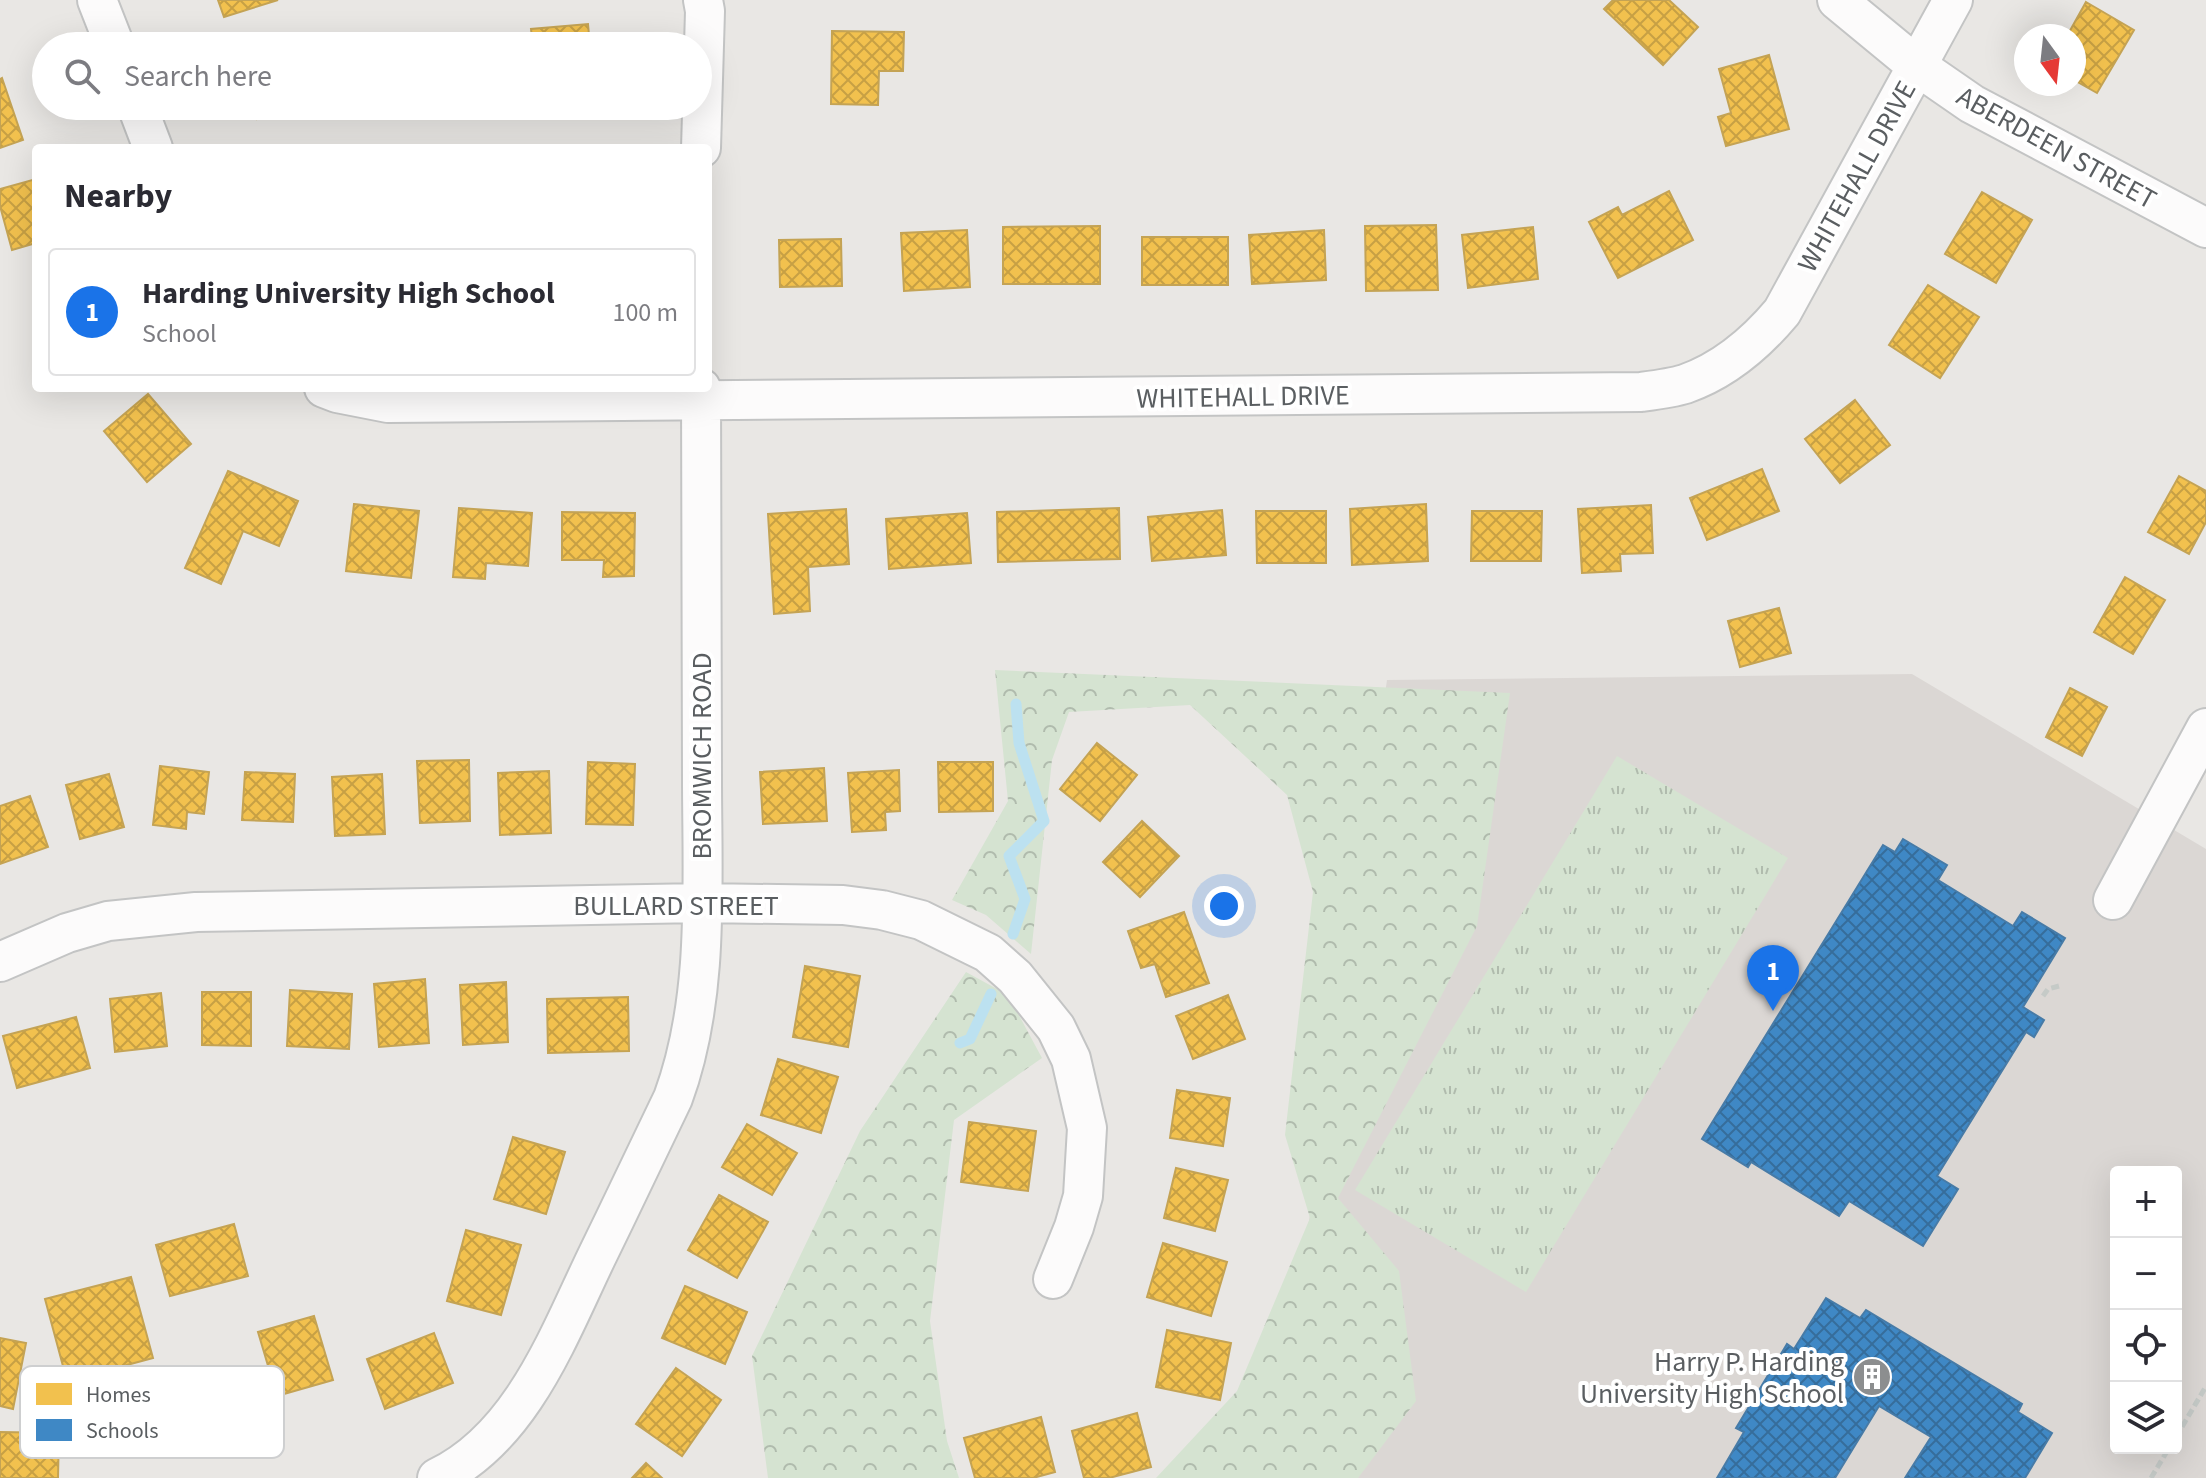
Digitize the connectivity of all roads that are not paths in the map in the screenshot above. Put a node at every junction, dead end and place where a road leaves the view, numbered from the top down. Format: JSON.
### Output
{"nodes":[{"id":1,"x":97,"y":0,"type":"edge"},
{"id":2,"x":703,"y":0,"type":"edge"},
{"id":3,"x":1837,"y":0,"type":"edge"},
{"id":4,"x":1953,"y":0,"type":"edge"},
{"id":5,"x":110,"y":32,"type":"edge"},
{"id":6,"x":704,"y":32,"type":"edge"},
{"id":7,"x":1917,"y":66,"type":"junction"},
{"id":8,"x":142,"y":120,"type":"edge"},
{"id":9,"x":702,"y":120,"type":"edge"},
{"id":10,"x":151,"y":144,"type":"edge"},
{"id":11,"x":701,"y":144,"type":"edge"},
{"id":12,"x":2206,"y":228,"type":"edge"},
{"id":13,"x":334,"y":392,"type":"edge"},
{"id":14,"x":701,"y":394,"type":"edge"},
{"id":15,"x":2206,"y":728,"type":"edge"},
{"id":16,"x":2113,"y":900,"type":"dead end"},
{"id":17,"x":702,"y":903,"type":"junction"},
{"id":18,"x":0,"y":962,"type":"edge"},
{"id":19,"x":1053,"y":1279,"type":"dead end"},
{"id":20,"x":437,"y":1478,"type":"edge"}],
"edges":[{"from":1,"to":5,"type":"street"},
{"from":2,"to":6,"type":"street"},
{"from":3,"to":7,"type":"street","name":"ABERDEEN STREET"},
{"from":4,"to":7,"type":"street","name":"WHITEHALL DRIVE"},
{"from":7,"to":12,"type":"street","name":"ABERDEEN STREET"},
{"from":7,"to":14,"type":"street","name":"WHITEHALL DRIVE"},
{"from":8,"to":10,"type":"street"},
{"from":9,"to":11,"type":"street"},
{"from":13,"to":14,"type":"street","name":"WHITEHALL DRIVE"},
{"from":14,"to":17,"type":"street","name":"BROMWICH ROAD"},
{"from":15,"to":16,"type":"street"},
{"from":17,"to":18,"type":"street","name":"BULLARD STREET"},
{"from":17,"to":19,"type":"street","name":"BULLARD STREET"},
{"from":17,"to":20,"type":"street","name":"BROMWICH ROAD"}]}
